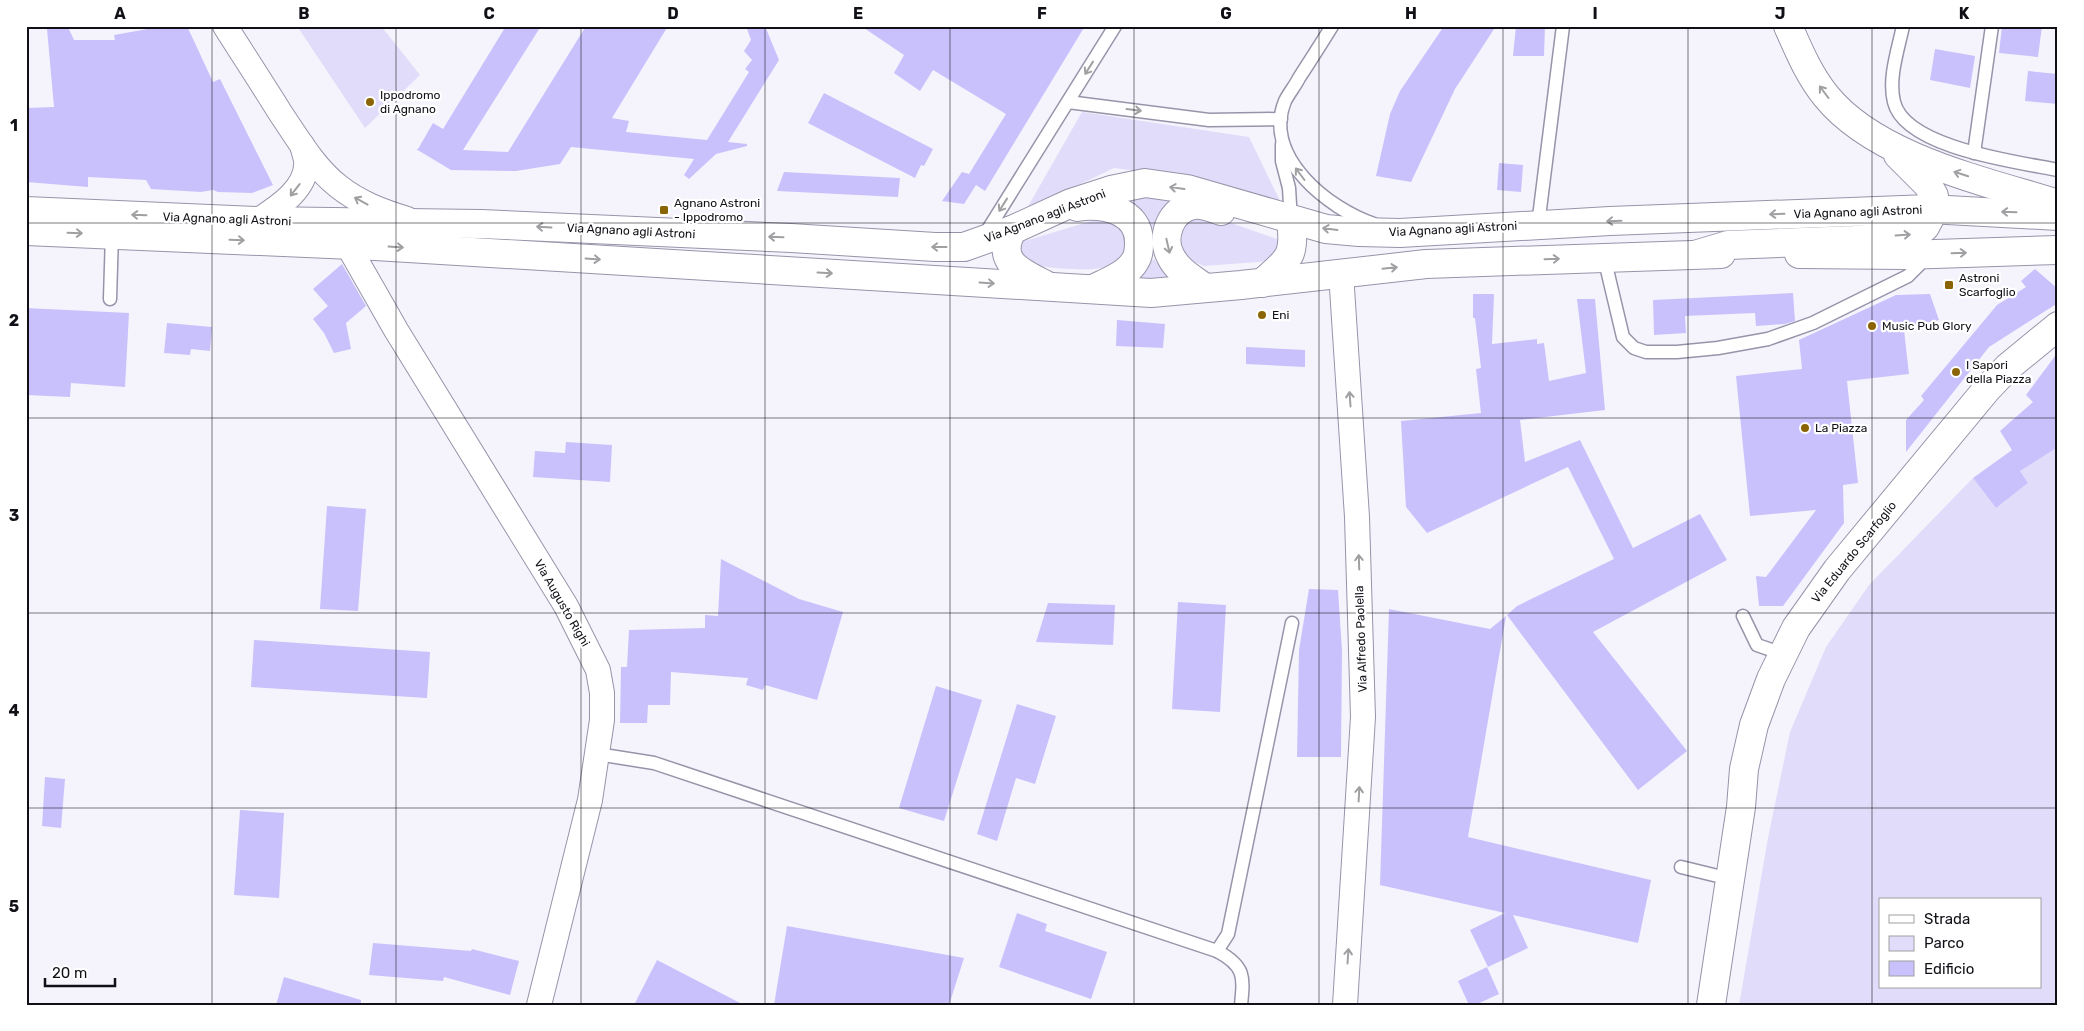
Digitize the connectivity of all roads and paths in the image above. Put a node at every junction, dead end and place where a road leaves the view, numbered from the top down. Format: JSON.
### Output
{"nodes":[{"id":1,"x":225,"y":26,"type":"edge"},
{"id":2,"x":1115,"y":26,"type":"edge"},
{"id":3,"x":1332,"y":26,"type":"edge"},
{"id":4,"x":1563,"y":26,"type":"edge"},
{"id":5,"x":1788,"y":26,"type":"edge"},
{"id":6,"x":1903,"y":26,"type":"edge"},
{"id":7,"x":1992,"y":26,"type":"edge"},
{"id":8,"x":1068,"y":102,"type":"junction"},
{"id":9,"x":1281,"y":119,"type":"junction"},
{"id":10,"x":1282,"y":135,"type":"junction"},
{"id":11,"x":1886,"y":144,"type":"junction"},
{"id":12,"x":302,"y":145,"type":"junction"},
{"id":13,"x":1974,"y":153,"type":"junction"},
{"id":14,"x":2058,"y":170,"type":"edge"},
{"id":15,"x":2058,"y":204,"type":"edge"},
{"id":16,"x":1054,"y":210,"type":"junction"},
{"id":17,"x":1934,"y":210,"type":"junction"},
{"id":18,"x":26,"y":211,"type":"edge"},
{"id":19,"x":2058,"y":216,"type":"edge"},
{"id":20,"x":257,"y":221,"type":"junction"},
{"id":21,"x":1291,"y":221,"type":"junction"},
{"id":22,"x":423,"y":224,"type":"junction"},
{"id":23,"x":1538,"y":225,"type":"junction"},
{"id":24,"x":1012,"y":230,"type":"junction"},
{"id":25,"x":26,"y":231,"type":"edge"},
{"id":26,"x":344,"y":233,"type":"junction"},
{"id":27,"x":1400,"y":233,"type":"junction"},
{"id":28,"x":112,"y":234,"type":"junction"},
{"id":29,"x":981,"y":241,"type":"junction"},
{"id":30,"x":2058,"y":250,"type":"edge"},
{"id":31,"x":1698,"y":254,"type":"junction"},
{"id":32,"x":1930,"y":254,"type":"junction"},
{"id":33,"x":1604,"y":257,"type":"junction"},
{"id":34,"x":1341,"y":273,"type":"junction"},
{"id":35,"x":1262,"y":283,"type":"junction"},
{"id":36,"x":1049,"y":286,"type":"junction"},
{"id":37,"x":1205,"y":288,"type":"junction"},
{"id":38,"x":1093,"y":289,"type":"junction"},
{"id":39,"x":110,"y":299,"type":"dead end"},
{"id":40,"x":2058,"y":326,"type":"edge"},
{"id":41,"x":1743,"y":616,"type":"dead end"},
{"id":42,"x":1292,"y":623,"type":"dead end"},
{"id":43,"x":1782,"y":654,"type":"junction"},
{"id":44,"x":597,"y":754,"type":"junction"},
{"id":45,"x":1681,"y":867,"type":"dead end"},
{"id":46,"x":1730,"y":879,"type":"junction"},
{"id":47,"x":1217,"y":951,"type":"junction"},
{"id":48,"x":539,"y":1005,"type":"edge"},
{"id":49,"x":1242,"y":1005,"type":"edge"},
{"id":50,"x":1345,"y":1005,"type":"edge"},
{"id":51,"x":1711,"y":1005,"type":"edge"}],
"edges":[{"from":1,"to":12,"type":"street"},
{"from":2,"to":8,"type":"lane","one_way":true},
{"from":3,"to":9,"type":"lane"},
{"from":4,"to":23,"type":"lane"},
{"from":11,"to":5,"type":"main road","one_way":true},
{"from":6,"to":13,"type":"lane"},
{"from":7,"to":13,"type":"lane"},
{"from":8,"to":9,"type":"lane","one_way":true},
{"from":8,"to":29,"type":"lane","one_way":true},
{"from":9,"to":10,"type":"lane"},
{"from":10,"to":21,"type":"lane"},
{"from":27,"to":10,"type":"lane","one_way":true},
{"from":15,"to":11,"type":"main road","one_way":true},
{"from":11,"to":17,"type":"main road"},
{"from":12,"to":20,"type":"street","one_way":true},
{"from":22,"to":12,"type":"street","one_way":true},
{"from":13,"to":14,"type":"lane"},
{"from":21,"to":16,"type":"main road","name":"Via Agnano agli Astroni","one_way":true},
{"from":16,"to":24,"type":"main road","name":"Via Agnano agli Astroni"},
{"from":16,"to":38,"type":"main road"},
{"from":19,"to":17,"type":"main road","name":"Via Agnano agli Astroni","one_way":true},
{"from":17,"to":23,"type":"main road","name":"Via Agnano agli Astroni","one_way":true},
{"from":31,"to":17,"type":"main road","one_way":true},
{"from":20,"to":18,"type":"main road","name":"Via Agnano agli Astroni","one_way":true},
{"from":20,"to":26,"type":"main road","name":"Via Agnano agli Astroni"},
{"from":27,"to":21,"type":"main road","name":"Via Agnano agli Astroni","one_way":true},
{"from":21,"to":35,"type":"main road"},
{"from":21,"to":37,"type":"main road","one_way":true},
{"from":22,"to":26,"type":"main road","name":"Via Agnano agli Astroni"},
{"from":29,"to":22,"type":"main road","name":"Via Agnano agli Astroni","one_way":true},
{"from":23,"to":27,"type":"main road","name":"Via Agnano agli Astroni"},
{"from":24,"to":29,"type":"main road","name":"Via Agnano agli Astroni"},
{"from":24,"to":36,"type":"main road"},
{"from":25,"to":28,"type":"main road","name":"Via Agnano agli Astroni","one_way":true},
{"from":28,"to":26,"type":"main road","name":"Via Agnano agli Astroni","one_way":true},
{"from":26,"to":36,"type":"main road","name":"Via Agnano agli Astroni","one_way":true},
{"from":26,"to":44,"type":"street","name":"Via Augusto Righi"},
{"from":28,"to":39,"type":"lane"},
{"from":32,"to":30,"type":"main road","name":"Via Agnano agli Astroni","one_way":true},
{"from":31,"to":32,"type":"main road","name":"Via Agnano agli Astroni"},
{"from":31,"to":33,"type":"main road","name":"Via Agnano agli Astroni"},
{"from":32,"to":33,"type":"lane"},
{"from":34,"to":33,"type":"main road","name":"Via Agnano agli Astroni","one_way":true},
{"from":34,"to":35,"type":"main road","name":"Via Agnano agli Astroni"},
{"from":50,"to":34,"type":"street","name":"Via Alfredo Paolella","one_way":true},
{"from":35,"to":37,"type":"main road","name":"Via Agnano agli Astroni"},
{"from":36,"to":38,"type":"main road","name":"Via Agnano agli Astroni"},
{"from":37,"to":38,"type":"main road","name":"Via Agnano agli Astroni"},
{"from":40,"to":43,"type":"main road","name":"Via Eduardo Scarfoglio"},
{"from":41,"to":43,"type":"lane"},
{"from":42,"to":47,"type":"lane"},
{"from":43,"to":46,"type":"main road","name":"Via Eduardo Scarfoglio"},
{"from":44,"to":47,"type":"lane"},
{"from":44,"to":48,"type":"street","name":"Via Augusto Righi"},
{"from":45,"to":46,"type":"lane"},
{"from":46,"to":51,"type":"main road","name":"Via Eduardo Scarfoglio"},
{"from":47,"to":49,"type":"lane"}]}
